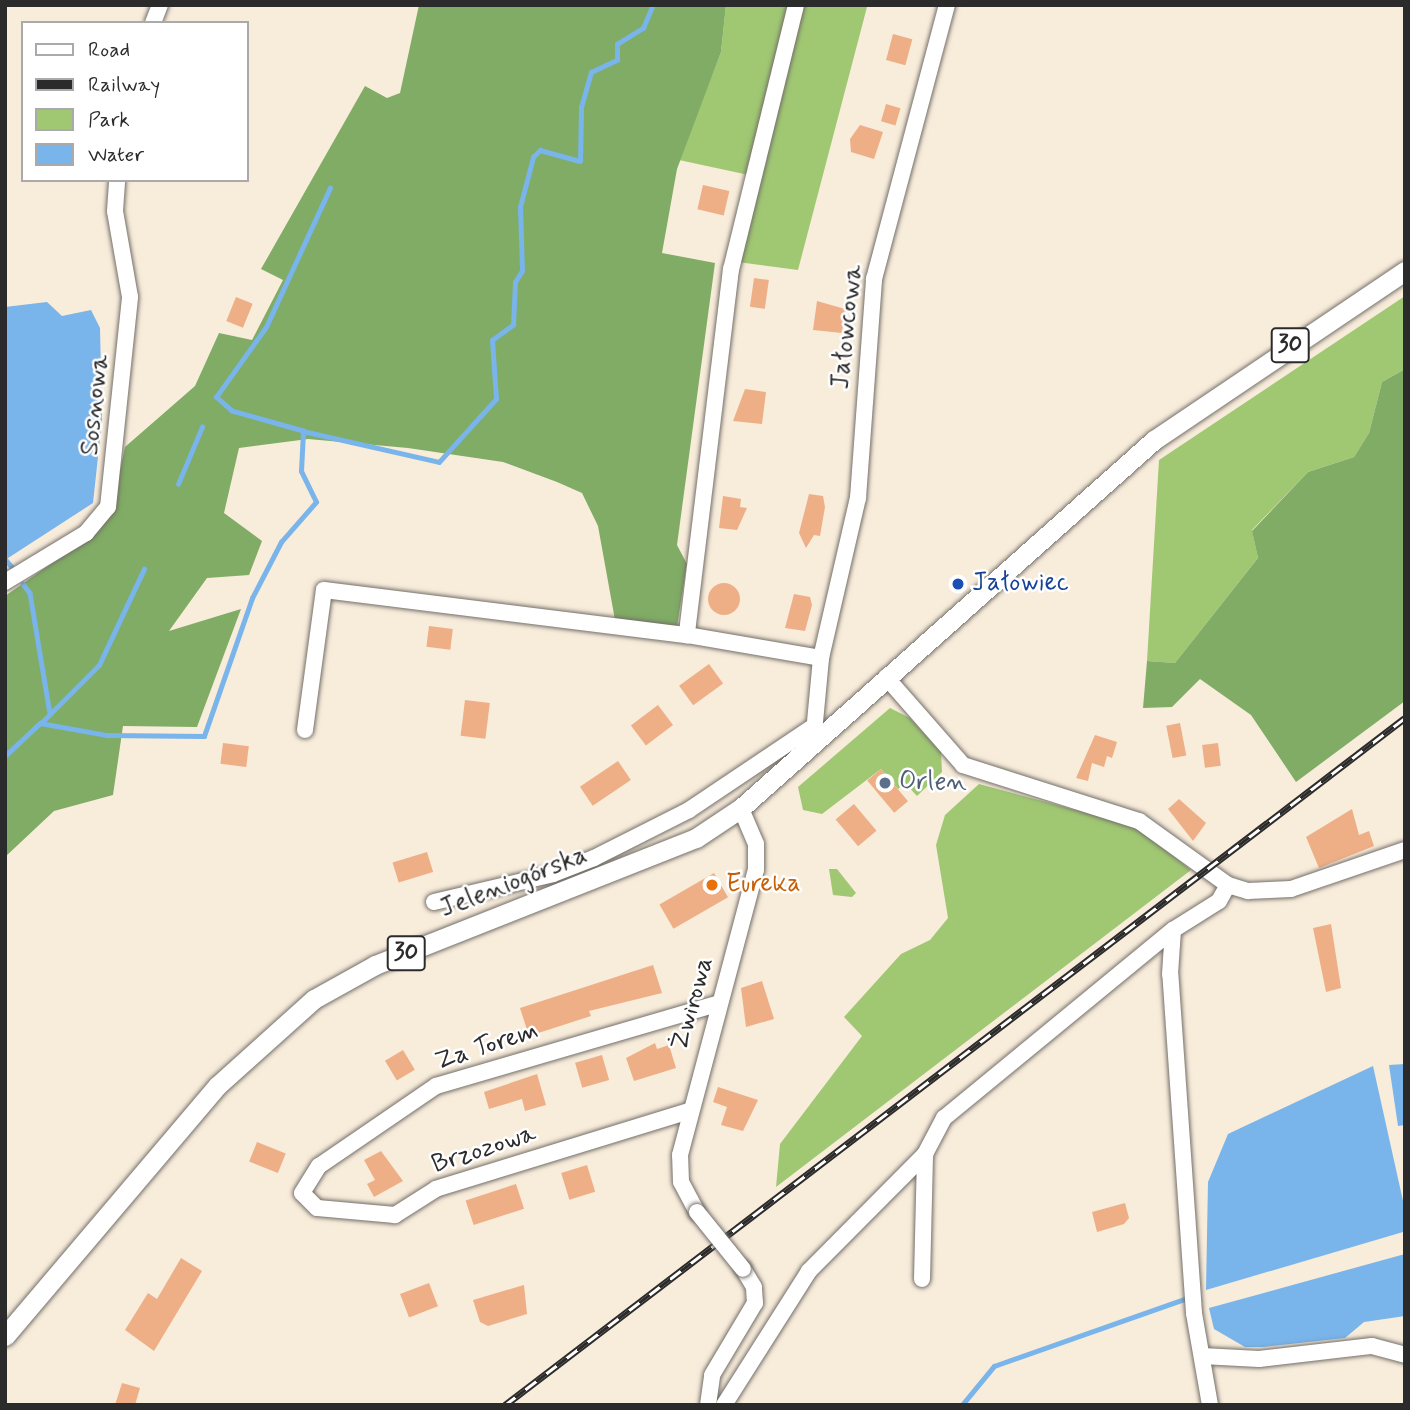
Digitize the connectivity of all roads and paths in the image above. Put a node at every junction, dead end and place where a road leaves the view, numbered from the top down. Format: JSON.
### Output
{"nodes":[{"id":1,"x":796,"y":5,"type":"edge"},
{"id":2,"x":947,"y":5,"type":"edge"},
{"id":3,"x":117,"y":182,"type":"edge"},
{"id":4,"x":1405,"y":271,"type":"edge"},
{"id":5,"x":5,"y":582,"type":"edge"},
{"id":6,"x":687,"y":635,"type":"junction"},
{"id":7,"x":821,"y":658,"type":"junction"},
{"id":8,"x":886,"y":677,"type":"junction"},
{"id":9,"x":305,"y":730,"type":"dead end"},
{"id":10,"x":812,"y":735,"type":"junction"},
{"id":11,"x":741,"y":808,"type":"junction"},
{"id":12,"x":1405,"y":850,"type":"edge"},
{"id":13,"x":1228,"y":885,"type":"junction"},
{"id":14,"x":433,"y":902,"type":"dead end"},
{"id":15,"x":1173,"y":930,"type":"junction"},
{"id":16,"x":719,"y":1003,"type":"junction"},
{"id":17,"x":689,"y":1111,"type":"junction"},
{"id":18,"x":925,"y":1154,"type":"junction"},
{"id":19,"x":302,"y":1193,"type":"joint"},
{"id":20,"x":922,"y":1279,"type":"dead end"},
{"id":21,"x":5,"y":1336,"type":"edge"},
{"id":22,"x":1405,"y":1355,"type":"edge"},
{"id":23,"x":1202,"y":1356,"type":"junction"},
{"id":24,"x":708,"y":1405,"type":"edge"},
{"id":25,"x":724,"y":1405,"type":"edge"},
{"id":26,"x":1210,"y":1405,"type":"edge"}],
"edges":[{"from":1,"to":6,"type":"street"},
{"from":2,"to":7,"type":"street","name":"Jałowcowa"},
{"from":3,"to":5,"type":"street","name":"Sosnowa"},
{"from":4,"to":8,"type":"main road","number":"30"},
{"from":6,"to":7,"type":"street"},
{"from":6,"to":9,"type":"street"},
{"from":7,"to":10,"type":"street","name":"Jałowcowa"},
{"from":8,"to":10,"type":"main road","name":"Jeleniogórska","number":"30"},
{"from":8,"to":13,"type":"street"},
{"from":10,"to":11,"type":"main road","name":"Jeleniogórska","number":"30"},
{"from":10,"to":14,"type":"street"},
{"from":11,"to":16,"type":"street","name":"Żwirowa"},
{"from":11,"to":21,"type":"main road","name":"Jeleniogórska","number":"30"},
{"from":12,"to":13,"type":"street"},
{"from":13,"to":15,"type":"street"},
{"from":15,"to":18,"type":"street"},
{"from":15,"to":23,"type":"street"},
{"from":16,"to":17,"type":"street","name":"Żwirowa"},
{"from":16,"to":19,"type":"street","name":"Za Torem"},
{"from":17,"to":19,"type":"street","name":"Brzozowa"},
{"from":17,"to":24,"type":"street","name":"Żwirowa","bridge":true},
{"from":18,"to":20,"type":"street"},
{"from":18,"to":25,"type":"street"},
{"from":22,"to":23,"type":"street"},
{"from":23,"to":26,"type":"street"}]}
